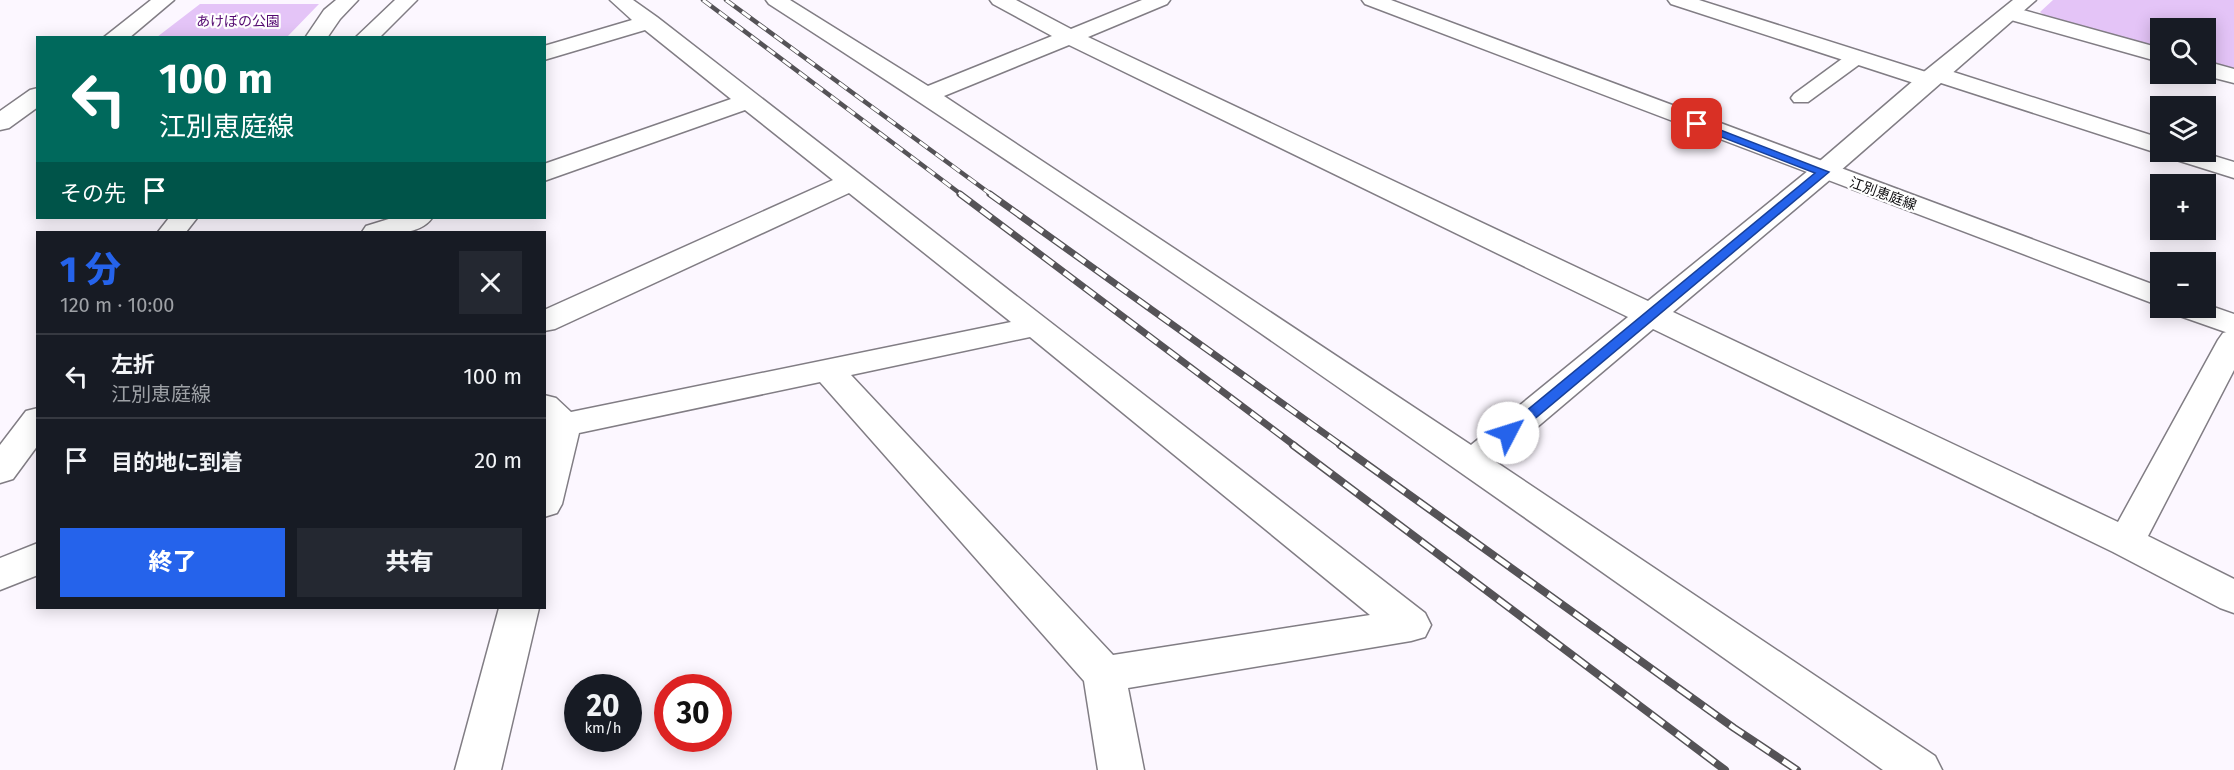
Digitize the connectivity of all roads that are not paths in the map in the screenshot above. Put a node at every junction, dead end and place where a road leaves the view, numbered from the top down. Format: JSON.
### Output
{"nodes":[{"id":1,"x":164,"y":0,"type":"edge"},
{"id":2,"x":348,"y":0,"type":"edge"},
{"id":3,"x":407,"y":0,"type":"edge"},
{"id":4,"x":620,"y":0,"type":"edge"},
{"id":5,"x":776,"y":0,"type":"edge"},
{"id":6,"x":1000,"y":0,"type":"edge"},
{"id":7,"x":1160,"y":0,"type":"edge"},
{"id":8,"x":1372,"y":0,"type":"edge"},
{"id":9,"x":1678,"y":0,"type":"edge"},
{"id":10,"x":2019,"y":6,"type":"edge"},
{"id":11,"x":649,"y":22,"type":"junction"},
{"id":12,"x":117,"y":36,"type":"edge"},
{"id":13,"x":317,"y":36,"type":"edge"},
{"id":14,"x":368,"y":36,"type":"edge"},
{"id":15,"x":1070,"y":36,"type":"junction"},
{"id":16,"x":546,"y":52,"type":"edge"},
{"id":17,"x":2150,"y":52,"type":"edge"},
{"id":18,"x":1857,"y":57,"type":"junction"},
{"id":19,"x":2216,"y":71,"type":"edge"},
{"id":20,"x":2234,"y":76,"type":"edge"},
{"id":21,"x":1932,"y":77,"type":"junction"},
{"id":22,"x":926,"y":94,"type":"junction"},
{"id":23,"x":36,"y":96,"type":"edge"},
{"id":24,"x":1801,"y":98,"type":"dead end"},
{"id":25,"x":748,"y":101,"type":"junction"},
{"id":26,"x":0,"y":123,"type":"edge"},
{"id":27,"x":2150,"y":143,"type":"edge"},
{"id":28,"x":2208,"y":162,"type":"edge"},
{"id":29,"x":2234,"y":170,"type":"edge"},
{"id":30,"x":546,"y":172,"type":"edge"},
{"id":31,"x":1823,"y":172,"type":"junction"},
{"id":32,"x":850,"y":182,"type":"junction"},
{"id":33,"x":182,"y":219,"type":"edge"},
{"id":34,"x":415,"y":219,"type":"edge"},
{"id":35,"x":173,"y":231,"type":"edge"},
{"id":36,"x":379,"y":231,"type":"edge"},
{"id":37,"x":2150,"y":293,"type":"edge"},
{"id":38,"x":1652,"y":314,"type":"junction"},
{"id":39,"x":2215,"y":318,"type":"edge"},
{"id":40,"x":546,"y":321,"type":"edge"},
{"id":41,"x":2234,"y":325,"type":"edge"},
{"id":42,"x":1036,"y":326,"type":"junction"},
{"id":43,"x":2234,"y":340,"type":"edge"},
{"id":44,"x":827,"y":369,"type":"junction"},
{"id":45,"x":554,"y":416,"type":"edge"},
{"id":46,"x":36,"y":422,"type":"edge"},
{"id":47,"x":1472,"y":463,"type":"junction"},
{"id":48,"x":0,"y":470,"type":"edge"},
{"id":49,"x":546,"y":486,"type":"edge"},
{"id":50,"x":2127,"y":542,"type":"junction"},
{"id":51,"x":36,"y":559,"type":"edge"},
{"id":52,"x":0,"y":575,"type":"edge"},
{"id":53,"x":2234,"y":597,"type":"edge"},
{"id":54,"x":519,"y":609,"type":"edge"},
{"id":55,"x":1104,"y":674,"type":"junction"},
{"id":56,"x":478,"y":770,"type":"edge"},
{"id":57,"x":1120,"y":770,"type":"edge"},
{"id":58,"x":1919,"y":770,"type":"edge"}],
"edges":[{"from":1,"to":12,"type":"street"},
{"from":2,"to":13,"type":"street"},
{"from":3,"to":14,"type":"street"},
{"from":4,"to":11,"type":"street"},
{"from":5,"to":22,"type":"street"},
{"from":6,"to":15,"type":"street"},
{"from":7,"to":15,"type":"street"},
{"from":8,"to":31,"type":"street","name":"江別恵庭線"},
{"from":9,"to":18,"type":"street"},
{"from":10,"to":17,"type":"street"},
{"from":10,"to":21,"type":"street"},
{"from":11,"to":16,"type":"street"},
{"from":11,"to":25,"type":"street"},
{"from":15,"to":22,"type":"street"},
{"from":15,"to":38,"type":"street"},
{"from":18,"to":21,"type":"street"},
{"from":18,"to":24,"type":"lane"},
{"from":19,"to":20,"type":"street"},
{"from":21,"to":27,"type":"street"},
{"from":21,"to":31,"type":"street"},
{"from":22,"to":47,"type":"street"},
{"from":23,"to":26,"type":"street"},
{"from":25,"to":30,"type":"street"},
{"from":25,"to":32,"type":"street"},
{"from":28,"to":29,"type":"street"},
{"from":31,"to":37,"type":"street","name":"江別恵庭線"},
{"from":31,"to":38,"type":"street"},
{"from":32,"to":40,"type":"street"},
{"from":32,"to":42,"type":"street"},
{"from":33,"to":35,"type":"street"},
{"from":34,"to":36,"type":"street"},
{"from":38,"to":47,"type":"street"},
{"from":38,"to":50,"type":"street"},
{"from":39,"to":41,"type":"street"},
{"from":42,"to":44,"type":"street"},
{"from":42,"to":55,"type":"street"},
{"from":43,"to":50,"type":"street"},
{"from":44,"to":45,"type":"street"},
{"from":44,"to":55,"type":"street"},
{"from":45,"to":49,"type":"street"},
{"from":46,"to":48,"type":"street"},
{"from":47,"to":58,"type":"street"},
{"from":50,"to":53,"type":"street"},
{"from":51,"to":52,"type":"street"},
{"from":54,"to":56,"type":"street"},
{"from":55,"to":57,"type":"street"}]}
